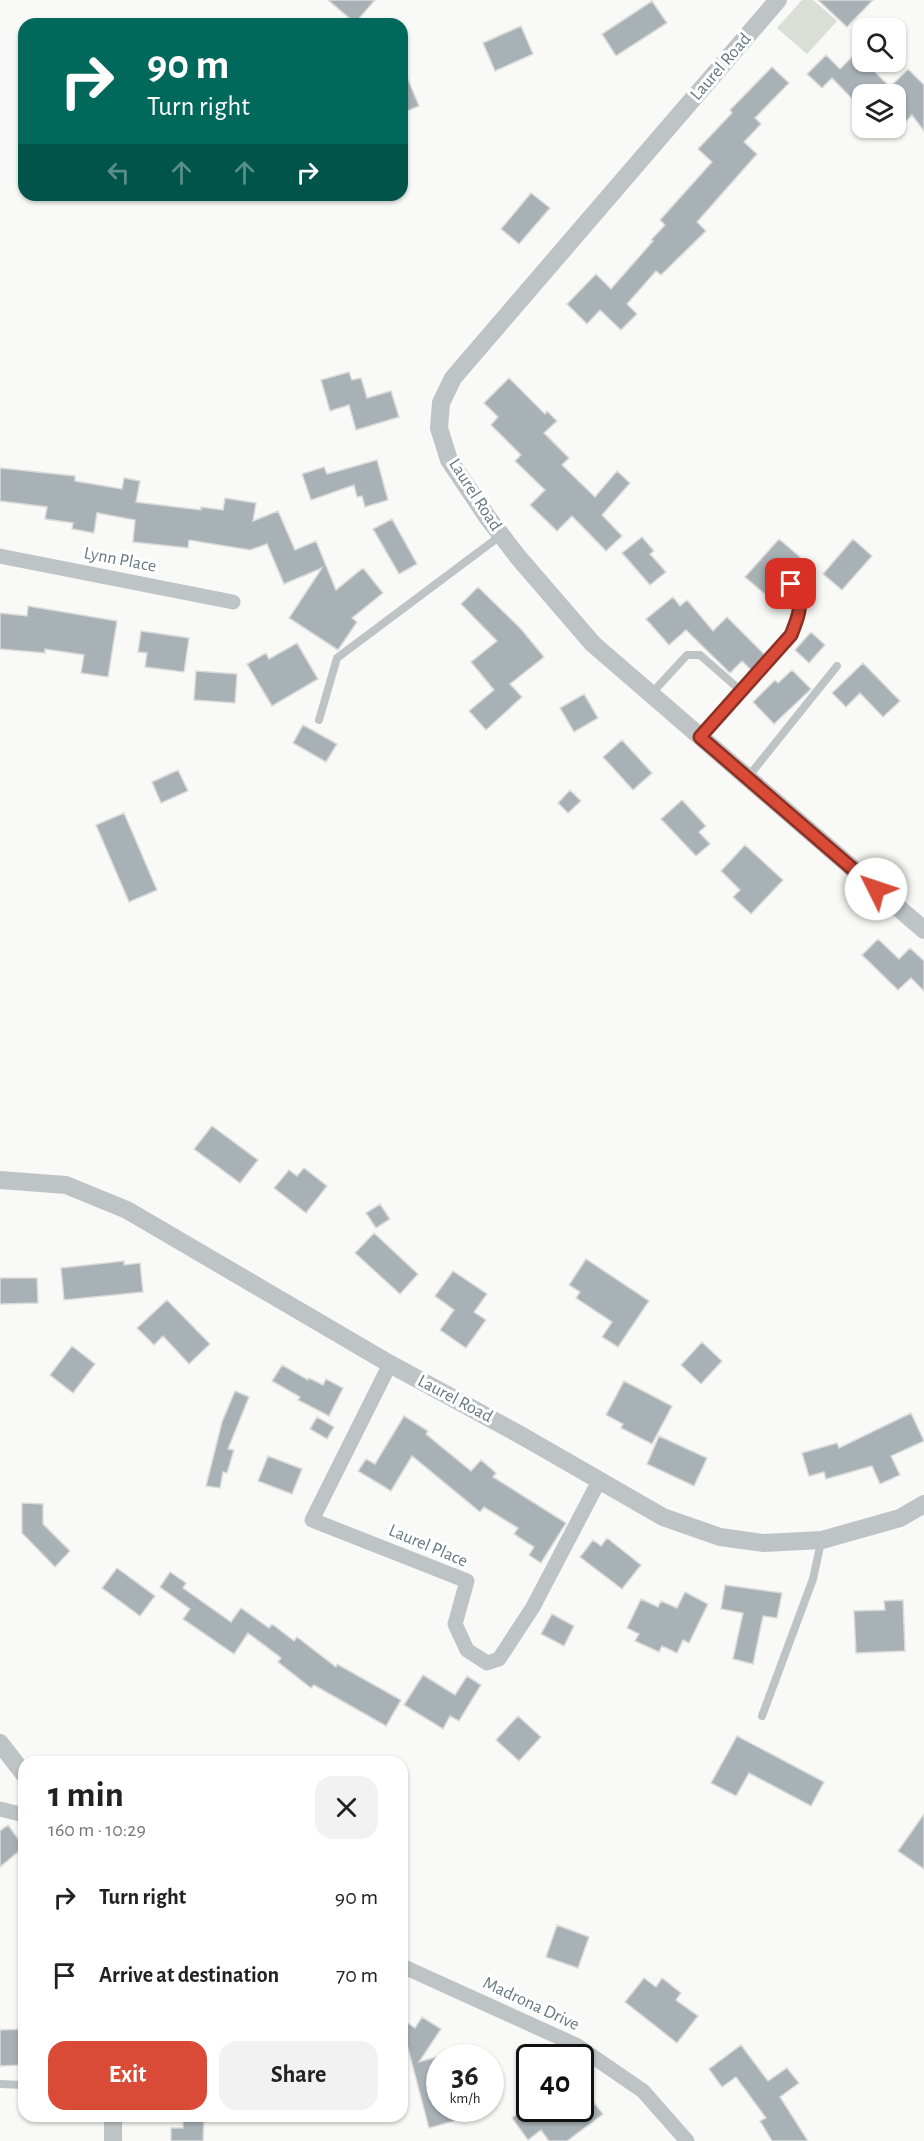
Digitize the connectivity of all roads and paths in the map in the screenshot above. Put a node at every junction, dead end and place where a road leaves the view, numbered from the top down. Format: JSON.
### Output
{"nodes":[{"id":1,"x":778,"y":0,"type":"edge"},
{"id":2,"x":502,"y":535,"type":"junction"},
{"id":3,"x":0,"y":556,"type":"edge"},
{"id":4,"x":791,"y":584,"type":"dead end"},
{"id":5,"x":233,"y":602,"type":"dead end"},
{"id":6,"x":837,"y":666,"type":"dead end"},
{"id":7,"x":740,"y":690,"type":"junction"},
{"id":8,"x":651,"y":694,"type":"junction"},
{"id":9,"x":319,"y":720,"type":"dead end"},
{"id":10,"x":700,"y":737,"type":"junction"},
{"id":11,"x":747,"y":777,"type":"junction"},
{"id":12,"x":924,"y":930,"type":"edge"},
{"id":13,"x":0,"y":1180,"type":"edge"},
{"id":14,"x":390,"y":1364,"type":"junction"},
{"id":15,"x":599,"y":1481,"type":"junction"},
{"id":16,"x":924,"y":1504,"type":"edge"},
{"id":17,"x":822,"y":1540,"type":"junction"},
{"id":18,"x":762,"y":1716,"type":"dead end"},
{"id":19,"x":0,"y":1743,"type":"edge"},
{"id":20,"x":18,"y":1766,"type":"edge"},
{"id":21,"x":0,"y":1809,"type":"edge"},
{"id":22,"x":18,"y":1814,"type":"edge"},
{"id":23,"x":408,"y":1969,"type":"edge"},
{"id":24,"x":0,"y":2084,"type":"edge"},
{"id":25,"x":18,"y":2085,"type":"edge"},
{"id":26,"x":113,"y":2122,"type":"edge"},
{"id":27,"x":113,"y":2141,"type":"edge"},
{"id":28,"x":687,"y":2141,"type":"edge"}],
"edges":[{"from":1,"to":2,"type":"street","name":"Laurel Road"},
{"from":2,"to":8,"type":"street","name":"Laurel Road"},
{"from":2,"to":9,"type":"lane"},
{"from":3,"to":5,"type":"street","name":"Lynn Place"},
{"from":4,"to":7,"type":"lane"},
{"from":6,"to":11,"type":"lane"},
{"from":7,"to":8,"type":"lane"},
{"from":7,"to":10,"type":"lane"},
{"from":8,"to":10,"type":"street","name":"Laurel Road"},
{"from":10,"to":11,"type":"street","name":"Laurel Road"},
{"from":11,"to":12,"type":"street","name":"Laurel Road"},
{"from":13,"to":14,"type":"street","name":"Laurel Road"},
{"from":14,"to":15,"type":"street","name":"Laurel Road"},
{"from":14,"to":15,"type":"street","name":"Laurel Place"},
{"from":15,"to":17,"type":"street","name":"Laurel Road"},
{"from":16,"to":17,"type":"street","name":"Laurel Road"},
{"from":17,"to":18,"type":"lane"},
{"from":19,"to":20,"type":"street"},
{"from":21,"to":22,"type":"street"},
{"from":23,"to":28,"type":"street","name":"Madrona Drive"},
{"from":24,"to":25,"type":"lane"},
{"from":26,"to":27,"type":"street"}]}
